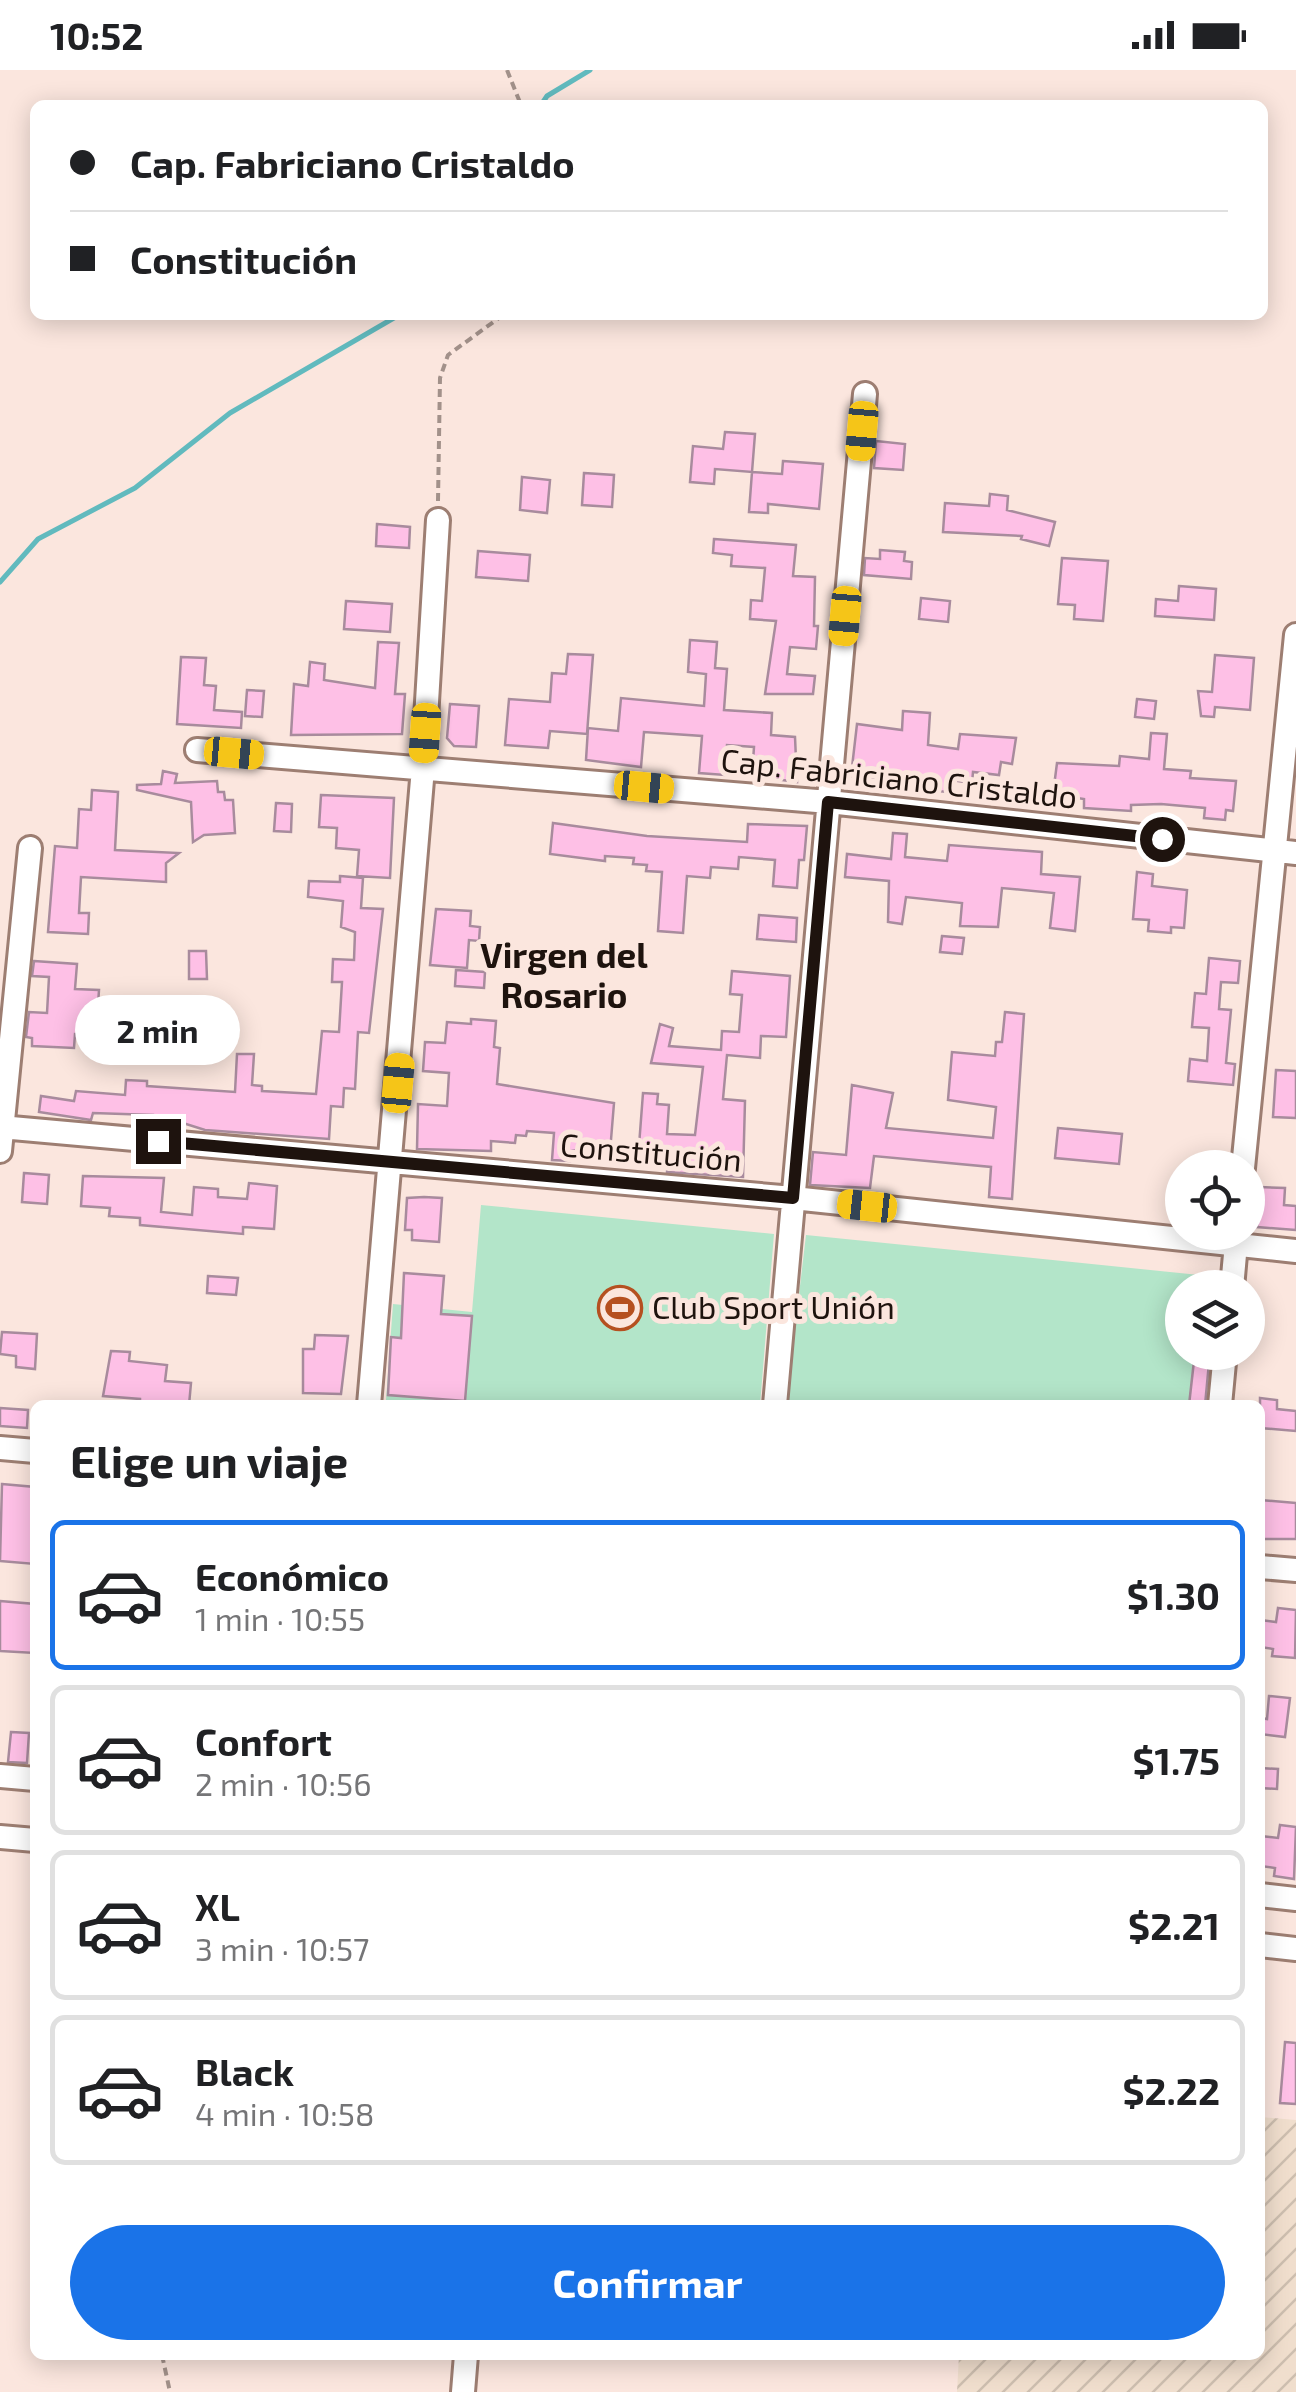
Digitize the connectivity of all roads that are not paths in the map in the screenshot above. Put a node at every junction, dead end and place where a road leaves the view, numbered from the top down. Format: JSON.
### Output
{"nodes":[{"id":1,"x":865,"y":394,"type":"dead end"},
{"id":2,"x":438,"y":520,"type":"road end"},
{"id":3,"x":1296,"y":635,"type":"edge"},
{"id":4,"x":197,"y":750,"type":"dead end"},
{"id":5,"x":423,"y":768,"type":"junction"},
{"id":6,"x":828,"y":802,"type":"junction"},
{"id":7,"x":30,"y":848,"type":"dead end"},
{"id":8,"x":1285,"y":852,"type":"edge"},
{"id":9,"x":1,"y":1127,"type":"edge"},
{"id":10,"x":1246,"y":1150,"type":"edge"},
{"id":11,"x":0,"y":1151,"type":"edge"},
{"id":12,"x":392,"y":1162,"type":"junction"},
{"id":13,"x":793,"y":1198,"type":"junction"},
{"id":14,"x":1165,"y":1232,"type":"edge"},
{"id":15,"x":1265,"y":1245,"type":"edge"},
{"id":16,"x":1296,"y":1252,"type":"edge"},
{"id":17,"x":1223,"y":1370,"type":"edge"},
{"id":18,"x":370,"y":1400,"type":"edge"},
{"id":19,"x":775,"y":1400,"type":"edge"},
{"id":20,"x":1220,"y":1400,"type":"edge"},
{"id":21,"x":0,"y":1448,"type":"edge"},
{"id":22,"x":30,"y":1451,"type":"edge"},
{"id":23,"x":1265,"y":1567,"type":"edge"},
{"id":24,"x":1296,"y":1570,"type":"edge"},
{"id":25,"x":0,"y":1776,"type":"edge"},
{"id":26,"x":30,"y":1779,"type":"edge"},
{"id":27,"x":0,"y":1837,"type":"edge"},
{"id":28,"x":30,"y":1840,"type":"edge"},
{"id":29,"x":1265,"y":1896,"type":"edge"},
{"id":30,"x":1296,"y":1899,"type":"edge"},
{"id":31,"x":1265,"y":1946,"type":"edge"},
{"id":32,"x":1296,"y":1948,"type":"edge"},
{"id":33,"x":466,"y":2360,"type":"edge"},
{"id":34,"x":463,"y":2392,"type":"edge"}],
"edges":[{"from":1,"to":6,"type":"street"},
{"from":2,"to":5,"type":"street"},
{"from":3,"to":8,"type":"street"},
{"from":4,"to":5,"type":"street","name":"Cap. Fabriciano Cristaldo"},
{"from":5,"to":6,"type":"street","name":"Cap. Fabriciano Cristaldo"},
{"from":5,"to":12,"type":"street"},
{"from":6,"to":8,"type":"street","name":"Cap. Fabriciano Cristaldo"},
{"from":6,"to":13,"type":"street"},
{"from":7,"to":9,"type":"street"},
{"from":8,"to":10,"type":"street"},
{"from":9,"to":11,"type":"street"},
{"from":9,"to":12,"type":"street","name":"Constitución"},
{"from":12,"to":13,"type":"street","name":"Constitución"},
{"from":12,"to":18,"type":"street"},
{"from":13,"to":14,"type":"street","name":"Constitución"},
{"from":13,"to":19,"type":"street"},
{"from":15,"to":16,"type":"street","name":"Constitución"},
{"from":17,"to":20,"type":"street"},
{"from":21,"to":22,"type":"street"},
{"from":23,"to":24,"type":"street"},
{"from":25,"to":26,"type":"street"},
{"from":27,"to":28,"type":"street"},
{"from":29,"to":30,"type":"street"},
{"from":31,"to":32,"type":"street"},
{"from":33,"to":34,"type":"street"}]}
